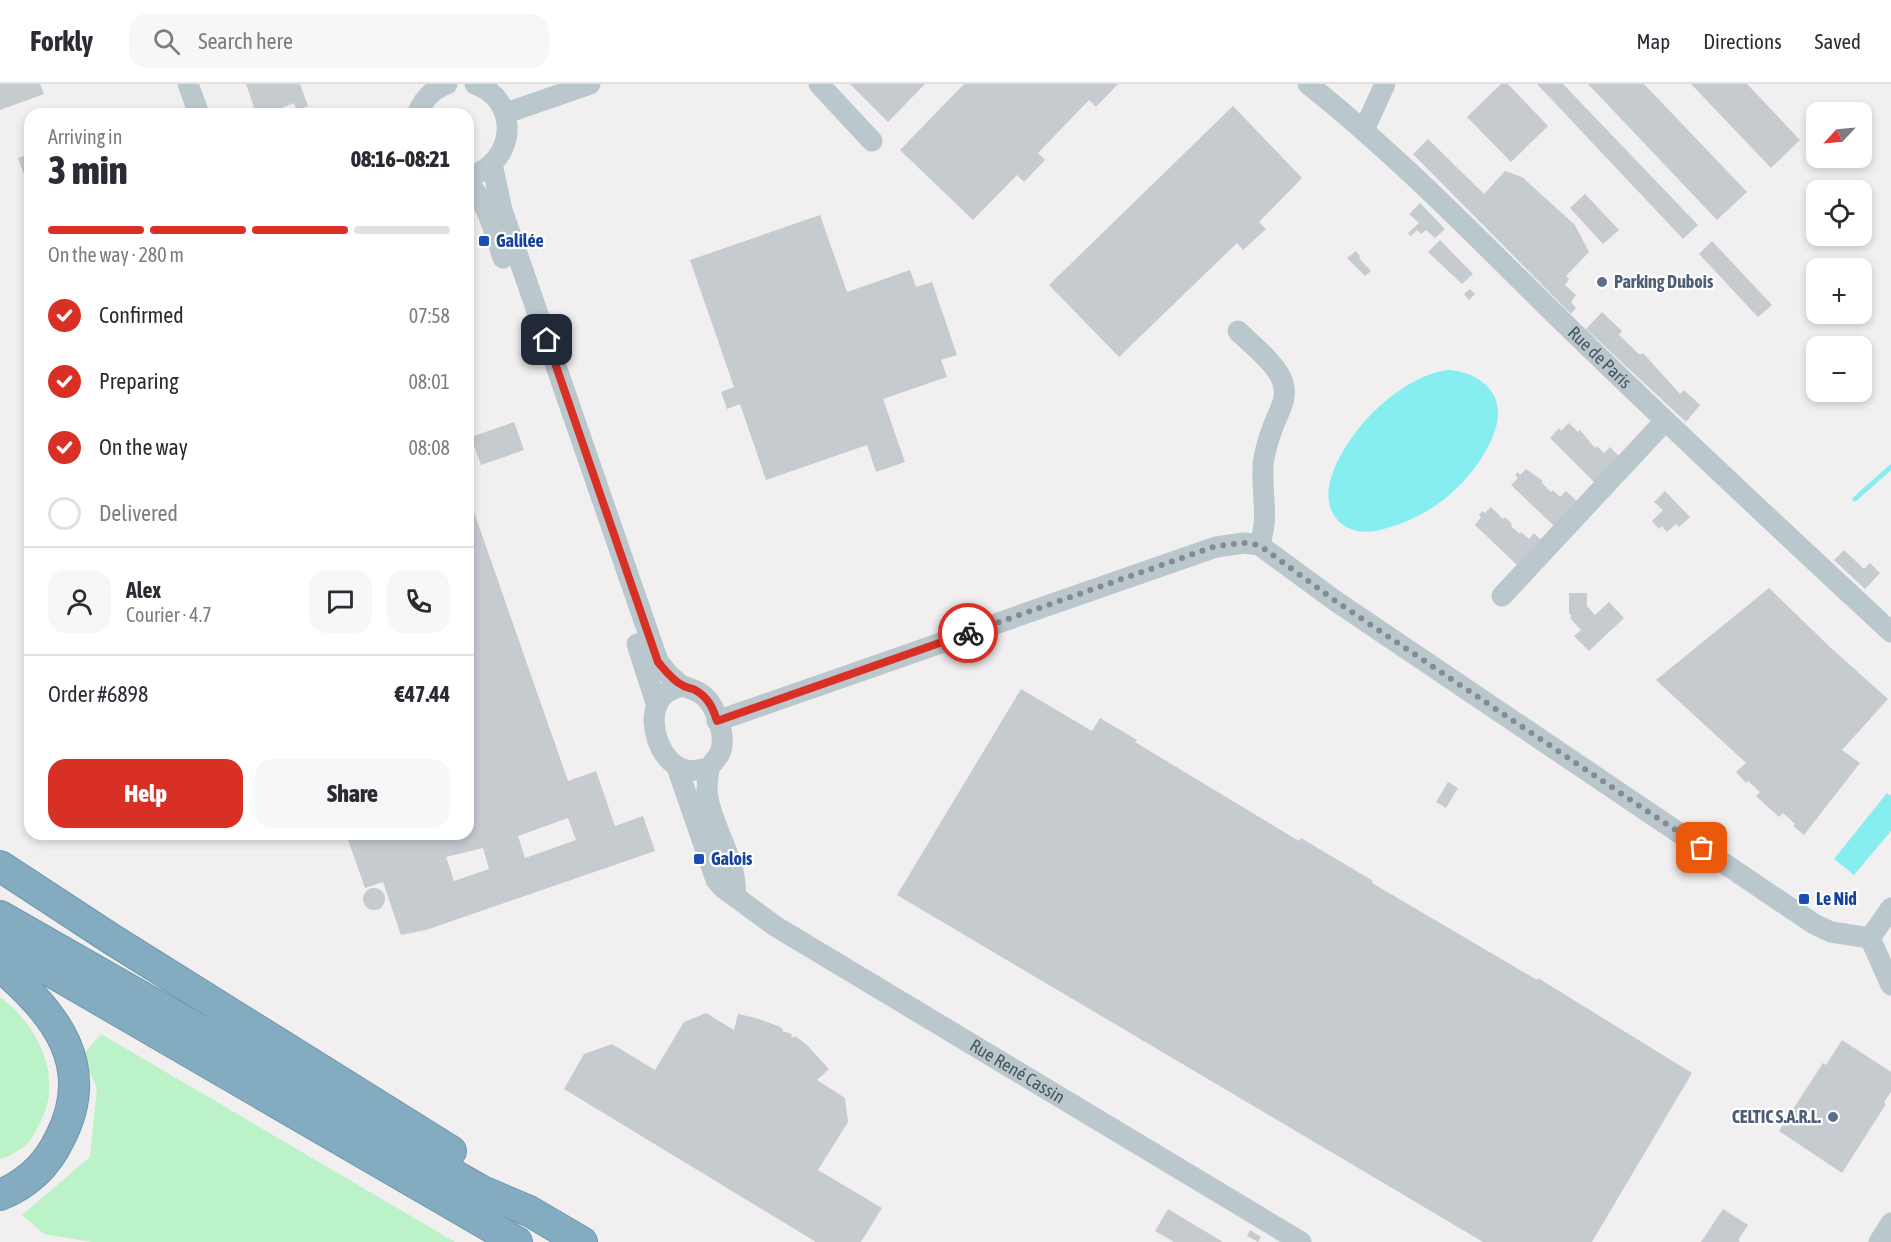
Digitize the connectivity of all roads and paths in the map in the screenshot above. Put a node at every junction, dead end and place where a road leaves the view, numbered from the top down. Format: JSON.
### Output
{"nodes":[{"id":1,"x":188,"y":84,"type":"edge"},
{"id":2,"x":447,"y":84,"type":"edge"},
{"id":3,"x":476,"y":84,"type":"edge"},
{"id":4,"x":590,"y":84,"type":"edge"},
{"id":5,"x":819,"y":84,"type":"edge"},
{"id":6,"x":1308,"y":84,"type":"edge"},
{"id":7,"x":1385,"y":84,"type":"edge"},
{"id":8,"x":197,"y":108,"type":"edge"},
{"id":9,"x":419,"y":108,"type":"edge"},
{"id":10,"x":506,"y":113,"type":"junction"},
{"id":11,"x":1364,"y":130,"type":"junction"},
{"id":12,"x":872,"y":141,"type":"dead end"},
{"id":13,"x":492,"y":164,"type":"junction"},
{"id":14,"x":474,"y":173,"type":"edge"},
{"id":15,"x":474,"y":189,"type":"edge"},
{"id":16,"x":1238,"y":331,"type":"dead end"},
{"id":17,"x":1665,"y":421,"type":"junction"},
{"id":18,"x":1259,"y":545,"type":"junction"},
{"id":19,"x":1502,"y":596,"type":"dead end"},
{"id":20,"x":1891,"y":632,"type":"edge"},
{"id":21,"x":682,"y":686,"type":"junction"},
{"id":22,"x":657,"y":706,"type":"junction"},
{"id":23,"x":717,"y":721,"type":"junction"},
{"id":24,"x":677,"y":767,"type":"junction"},
{"id":25,"x":709,"y":768,"type":"junction"},
{"id":26,"x":0,"y":866,"type":"edge"},
{"id":27,"x":735,"y":897,"type":"junction"},
{"id":28,"x":1891,"y":908,"type":"edge"},
{"id":29,"x":0,"y":916,"type":"edge"},
{"id":30,"x":1870,"y":939,"type":"junction"},
{"id":31,"x":0,"y":942,"type":"edge"},
{"id":32,"x":0,"y":966,"type":"edge"},
{"id":33,"x":1891,"y":985,"type":"edge"},
{"id":34,"x":0,"y":1195,"type":"edge"},
{"id":35,"x":530,"y":1211,"type":"junction"},
{"id":36,"x":1891,"y":1223,"type":"edge"},
{"id":37,"x":517,"y":1242,"type":"edge"},
{"id":38,"x":582,"y":1242,"type":"edge"},
{"id":39,"x":1301,"y":1242,"type":"edge"},
{"id":40,"x":1879,"y":1242,"type":"edge"}],
"edges":[{"from":1,"to":8,"type":"street"},
{"from":2,"to":9,"type":"street"},
{"from":3,"to":10,"type":"street"},
{"from":4,"to":10,"type":"street"},
{"from":5,"to":12,"type":"street"},
{"from":6,"to":11,"type":"street","name":"Rue de Paris"},
{"from":7,"to":11,"type":"street"},
{"from":10,"to":13,"type":"street"},
{"from":11,"to":17,"type":"street","name":"Rue de Paris"},
{"from":13,"to":14,"type":"street"},
{"from":13,"to":21,"type":"street"},
{"from":15,"to":22,"type":"street"},
{"from":16,"to":18,"type":"street"},
{"from":17,"to":19,"type":"street"},
{"from":17,"to":20,"type":"street","name":"Rue de Paris"},
{"from":18,"to":23,"type":"street"},
{"from":18,"to":30,"type":"street"},
{"from":21,"to":22,"type":"street"},
{"from":21,"to":23,"type":"street"},
{"from":22,"to":24,"type":"street"},
{"from":23,"to":25,"type":"street"},
{"from":24,"to":25,"type":"street"},
{"from":24,"to":27,"type":"street","name":"Rue René Cassin"},
{"from":25,"to":27,"type":"street"},
{"from":26,"to":35,"type":"highway"},
{"from":27,"to":39,"type":"street","name":"Rue René Cassin"},
{"from":28,"to":30,"type":"street"},
{"from":29,"to":35,"type":"highway"},
{"from":30,"to":33,"type":"street"},
{"from":31,"to":37,"type":"highway"},
{"from":32,"to":34,"type":"highway"},
{"from":35,"to":38,"type":"highway"},
{"from":36,"to":40,"type":"street"}]}
